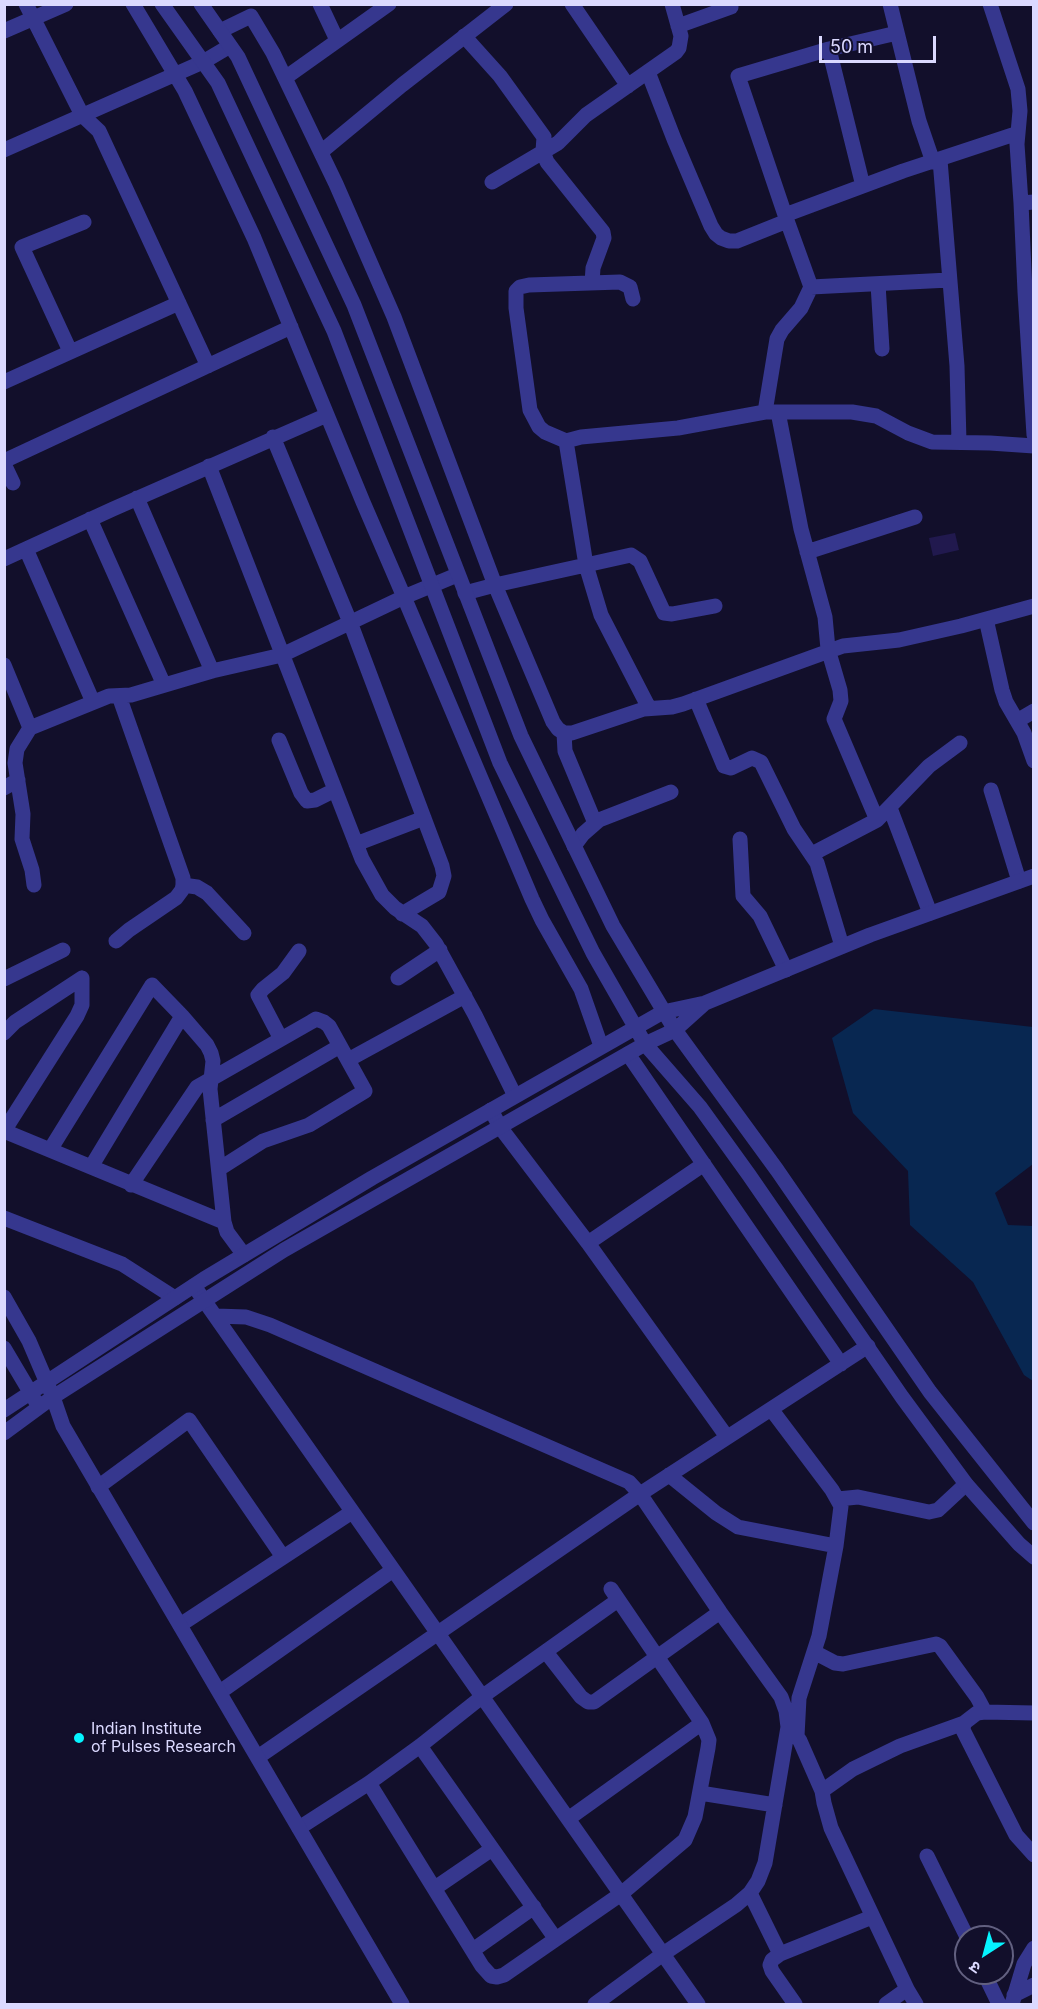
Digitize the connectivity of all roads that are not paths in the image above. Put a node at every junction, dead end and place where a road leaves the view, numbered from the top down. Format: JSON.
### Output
{"nodes":[{"id":1,"x":26,"y":4,"type":"edge"},
{"id":2,"x":66,"y":4,"type":"edge"},
{"id":3,"x":133,"y":4,"type":"edge"},
{"id":4,"x":162,"y":4,"type":"edge"},
{"id":5,"x":201,"y":4,"type":"edge"},
{"id":6,"x":320,"y":4,"type":"edge"},
{"id":7,"x":506,"y":4,"type":"edge"},
{"id":8,"x":572,"y":4,"type":"edge"},
{"id":9,"x":672,"y":4,"type":"edge"},
{"id":10,"x":890,"y":4,"type":"edge"},
{"id":11,"x":990,"y":4,"type":"edge"},
{"id":12,"x":384,"y":6,"type":"edge"},
{"id":13,"x":731,"y":7,"type":"dead end"},
{"id":14,"x":247,"y":10,"type":"edge"},
{"id":15,"x":33,"y":19,"type":"junction"},
{"id":16,"x":678,"y":26,"type":"junction"},
{"id":17,"x":4,"y":31,"type":"edge"},
{"id":18,"x":219,"y":31,"type":"junction"},
{"id":19,"x":897,"y":33,"type":"junction"},
{"id":20,"x":464,"y":36,"type":"junction"},
{"id":21,"x":337,"y":40,"type":"junction"},
{"id":22,"x":230,"y":46,"type":"junction"},
{"id":23,"x":829,"y":50,"type":"junction"},
{"id":24,"x":203,"y":62,"type":"junction"},
{"id":25,"x":648,"y":72,"type":"junction"},
{"id":26,"x":175,"y":74,"type":"junction"},
{"id":27,"x":285,"y":78,"type":"junction"},
{"id":28,"x":628,"y":86,"type":"junction"},
{"id":29,"x":82,"y":116,"type":"junction"},
{"id":30,"x":1018,"y":133,"type":"junction"},
{"id":31,"x":4,"y":150,"type":"edge"},
{"id":32,"x":543,"y":151,"type":"junction"},
{"id":33,"x":321,"y":152,"type":"junction"},
{"id":34,"x":936,"y":161,"type":"junction"},
{"id":35,"x":492,"y":182,"type":"dead end"},
{"id":36,"x":863,"y":186,"type":"junction"},
{"id":37,"x":1027,"y":202,"type":"edge"},
{"id":38,"x":786,"y":218,"type":"junction"},
{"id":39,"x":84,"y":222,"type":"dead end"},
{"id":40,"x":949,"y":280,"type":"junction"},
{"id":41,"x":592,"y":283,"type":"junction"},
{"id":42,"x":878,"y":284,"type":"junction"},
{"id":43,"x":811,"y":287,"type":"junction"},
{"id":44,"x":1029,"y":291,"type":"edge"},
{"id":45,"x":633,"y":298,"type":"dead end"},
{"id":46,"x":179,"y":303,"type":"junction"},
{"id":47,"x":291,"y":327,"type":"junction"},
{"id":48,"x":882,"y":349,"type":"dead end"},
{"id":49,"x":70,"y":351,"type":"junction"},
{"id":50,"x":208,"y":366,"type":"junction"},
{"id":51,"x":1032,"y":380,"type":"edge"},
{"id":52,"x":4,"y":382,"type":"edge"},
{"id":53,"x":771,"y":412,"type":"junction"},
{"id":54,"x":327,"y":415,"type":"junction"},
{"id":55,"x":1033,"y":435,"type":"edge"},
{"id":56,"x":273,"y":438,"type":"junction"},
{"id":57,"x":566,"y":441,"type":"junction"},
{"id":58,"x":959,"y":442,"type":"junction"},
{"id":59,"x":1034,"y":446,"type":"edge"},
{"id":60,"x":4,"y":462,"type":"edge"},
{"id":61,"x":209,"y":466,"type":"junction"},
{"id":62,"x":13,"y":483,"type":"dead end"},
{"id":63,"x":137,"y":498,"type":"junction"},
{"id":64,"x":915,"y":517,"type":"dead end"},
{"id":65,"x":90,"y":519,"type":"junction"},
{"id":66,"x":26,"y":549,"type":"junction"},
{"id":67,"x":807,"y":552,"type":"junction"},
{"id":68,"x":4,"y":559,"type":"edge"},
{"id":69,"x":586,"y":565,"type":"junction"},
{"id":70,"x":457,"y":575,"type":"junction"},
{"id":71,"x":431,"y":585,"type":"junction"},
{"id":72,"x":495,"y":585,"type":"junction"},
{"id":73,"x":465,"y":593,"type":"junction"},
{"id":74,"x":404,"y":597,"type":"junction"},
{"id":75,"x":715,"y":606,"type":"dead end"},
{"id":76,"x":1034,"y":606,"type":"edge"},
{"id":77,"x":986,"y":619,"type":"junction"},
{"id":78,"x":351,"y":622,"type":"junction"},
{"id":79,"x":828,"y":649,"type":"junction"},
{"id":80,"x":282,"y":655,"type":"junction"},
{"id":81,"x":4,"y":664,"type":"edge"},
{"id":82,"x":212,"y":671,"type":"junction"},
{"id":83,"x":164,"y":685,"type":"junction"},
{"id":84,"x":119,"y":696,"type":"junction"},
{"id":85,"x":696,"y":699,"type":"junction"},
{"id":86,"x":93,"y":702,"type":"junction"},
{"id":87,"x":649,"y":708,"type":"junction"},
{"id":88,"x":1034,"y":711,"type":"edge"},
{"id":89,"x":1017,"y":720,"type":"junction"},
{"id":90,"x":30,"y":728,"type":"junction"},
{"id":91,"x":564,"y":733,"type":"junction"},
{"id":92,"x":279,"y":740,"type":"dead end"},
{"id":93,"x":960,"y":743,"type":"dead end"},
{"id":94,"x":1034,"y":761,"type":"edge"},
{"id":95,"x":11,"y":784,"type":"edge"},
{"id":96,"x":335,"y":790,"type":"junction"},
{"id":97,"x":991,"y":790,"type":"dead end"},
{"id":98,"x":671,"y":792,"type":"dead end"},
{"id":99,"x":890,"y":808,"type":"junction"},
{"id":100,"x":424,"y":818,"type":"junction"},
{"id":101,"x":877,"y":820,"type":"junction"},
{"id":102,"x":595,"y":823,"type":"junction"},
{"id":103,"x":740,"y":839,"type":"dead end"},
{"id":104,"x":356,"y":844,"type":"junction"},
{"id":105,"x":574,"y":846,"type":"junction"},
{"id":106,"x":812,"y":854,"type":"junction"},
{"id":107,"x":1026,"y":878,"type":"edge"},
{"id":108,"x":34,"y":885,"type":"dead end"},
{"id":109,"x":183,"y":885,"type":"junction"},
{"id":110,"x":930,"y":913,"type":"junction"},
{"id":111,"x":402,"y":914,"type":"junction"},
{"id":112,"x":244,"y":933,"type":"dead end"},
{"id":113,"x":116,"y":941,"type":"dead end"},
{"id":114,"x":843,"y":946,"type":"junction"},
{"id":115,"x":63,"y":950,"type":"dead end"},
{"id":116,"x":440,"y":950,"type":"junction"},
{"id":117,"x":299,"y":951,"type":"dead end"},
{"id":118,"x":786,"y":970,"type":"junction"},
{"id":119,"x":398,"y":978,"type":"dead end"},
{"id":120,"x":4,"y":979,"type":"edge"},
{"id":121,"x":465,"y":996,"type":"junction"},
{"id":122,"x":705,"y":1003,"type":"junction"},
{"id":123,"x":663,"y":1012,"type":"junction"},
{"id":124,"x":182,"y":1016,"type":"junction"},
{"id":125,"x":635,"y":1027,"type":"junction"},
{"id":126,"x":675,"y":1030,"type":"junction"},
{"id":127,"x":4,"y":1033,"type":"edge"},
{"id":128,"x":280,"y":1039,"type":"junction"},
{"id":129,"x":645,"y":1044,"type":"junction"},
{"id":130,"x":601,"y":1046,"type":"junction"},
{"id":131,"x":344,"y":1053,"type":"junction"},
{"id":132,"x":628,"y":1054,"type":"junction"},
{"id":133,"x":210,"y":1080,"type":"junction"},
{"id":134,"x":515,"y":1096,"type":"junction"},
{"id":135,"x":491,"y":1110,"type":"junction"},
{"id":136,"x":213,"y":1120,"type":"junction"},
{"id":137,"x":500,"y":1127,"type":"junction"},
{"id":138,"x":4,"y":1131,"type":"edge"},
{"id":139,"x":50,"y":1150,"type":"junction"},
{"id":140,"x":704,"y":1164,"type":"junction"},
{"id":141,"x":91,"y":1167,"type":"junction"},
{"id":142,"x":219,"y":1169,"type":"junction"},
{"id":143,"x":131,"y":1185,"type":"junction"},
{"id":144,"x":4,"y":1218,"type":"edge"},
{"id":145,"x":224,"y":1222,"type":"junction"},
{"id":146,"x":588,"y":1243,"type":"junction"},
{"id":147,"x":244,"y":1255,"type":"junction"},
{"id":148,"x":194,"y":1286,"type":"junction"},
{"id":149,"x":4,"y":1297,"type":"edge"},
{"id":150,"x":175,"y":1298,"type":"junction"},
{"id":151,"x":205,"y":1300,"type":"junction"},
{"id":152,"x":216,"y":1316,"type":"junction"},
{"id":153,"x":868,"y":1346,"type":"junction"},
{"id":154,"x":4,"y":1348,"type":"edge"},
{"id":155,"x":841,"y":1364,"type":"junction"},
{"id":156,"x":47,"y":1382,"type":"junction"},
{"id":157,"x":30,"y":1394,"type":"junction"},
{"id":158,"x":53,"y":1397,"type":"junction"},
{"id":159,"x":39,"y":1407,"type":"junction"},
{"id":160,"x":771,"y":1409,"type":"junction"},
{"id":161,"x":4,"y":1410,"type":"edge"},
{"id":162,"x":63,"y":1425,"type":"junction"},
{"id":163,"x":4,"y":1432,"type":"edge"},
{"id":164,"x":727,"y":1437,"type":"junction"},
{"id":165,"x":669,"y":1475,"type":"junction"},
{"id":166,"x":966,"y":1484,"type":"junction"},
{"id":167,"x":99,"y":1487,"type":"junction"},
{"id":168,"x":640,"y":1494,"type":"junction"},
{"id":169,"x":838,"y":1499,"type":"junction"},
{"id":170,"x":352,"y":1512,"type":"junction"},
{"id":171,"x":1034,"y":1523,"type":"edge"},
{"id":172,"x":836,"y":1546,"type":"junction"},
{"id":173,"x":283,"y":1557,"type":"junction"},
{"id":174,"x":1034,"y":1557,"type":"edge"},
{"id":175,"x":393,"y":1570,"type":"junction"},
{"id":176,"x":720,"y":1612,"type":"junction"},
{"id":177,"x":180,"y":1625,"type":"junction"},
{"id":178,"x":438,"y":1634,"type":"junction"},
{"id":179,"x":546,"y":1652,"type":"junction"},
{"id":180,"x":814,"y":1652,"type":"junction"},
{"id":181,"x":657,"y":1658,"type":"junction"},
{"id":182,"x":220,"y":1692,"type":"junction"},
{"id":183,"x":483,"y":1696,"type":"junction"},
{"id":184,"x":985,"y":1712,"type":"junction"},
{"id":185,"x":1034,"y":1713,"type":"edge"},
{"id":186,"x":702,"y":1723,"type":"junction"},
{"id":187,"x":964,"y":1723,"type":"junction"},
{"id":188,"x":792,"y":1731,"type":"junction"},
{"id":189,"x":420,"y":1746,"type":"junction"},
{"id":190,"x":258,"y":1757,"type":"junction"},
{"id":191,"x":369,"y":1783,"type":"junction"},
{"id":192,"x":822,"y":1791,"type":"junction"},
{"id":193,"x":700,"y":1793,"type":"junction"},
{"id":194,"x":775,"y":1805,"type":"junction"},
{"id":195,"x":568,"y":1819,"type":"junction"},
{"id":196,"x":299,"y":1828,"type":"junction"},
{"id":197,"x":492,"y":1849,"type":"junction"},
{"id":198,"x":1034,"y":1855,"type":"edge"},
{"id":199,"x":927,"y":1856,"type":"dead end"},
{"id":200,"x":435,"y":1888,"type":"junction"},
{"id":201,"x":750,"y":1893,"type":"junction"},
{"id":202,"x":621,"y":1894,"type":"junction"},
{"id":203,"x":534,"y":1907,"type":"junction"},
{"id":204,"x":872,"y":1917,"type":"junction"},
{"id":205,"x":960,"y":1925,"type":"edge"},
{"id":206,"x":555,"y":1938,"type":"junction"},
{"id":207,"x":1034,"y":1948,"type":"edge"},
{"id":208,"x":473,"y":1950,"type":"junction"},
{"id":209,"x":663,"y":1954,"type":"junction"},
{"id":210,"x":780,"y":1954,"type":"junction"},
{"id":211,"x":990,"y":1985,"type":"edge"},
{"id":212,"x":1034,"y":1985,"type":"edge"},
{"id":213,"x":907,"y":1989,"type":"junction"},
{"id":214,"x":1013,"y":2000,"type":"edge"},
{"id":215,"x":603,"y":2002,"type":"edge"},
{"id":216,"x":402,"y":2004,"type":"edge"},
{"id":217,"x":698,"y":2004,"type":"edge"},
{"id":218,"x":795,"y":2004,"type":"edge"},
{"id":219,"x":886,"y":2004,"type":"edge"},
{"id":220,"x":916,"y":2004,"type":"edge"},
{"id":221,"x":999,"y":2004,"type":"edge"}],
"edges":[{"from":1,"to":15,"type":"street"},
{"from":2,"to":15,"type":"street"},
{"from":3,"to":26,"type":"street"},
{"from":4,"to":24,"type":"street"},
{"from":5,"to":18,"type":"street"},
{"from":6,"to":21,"type":"street"},
{"from":7,"to":20,"type":"street"},
{"from":8,"to":28,"type":"street"},
{"from":9,"to":16,"type":"street"},
{"from":10,"to":19,"type":"street"},
{"from":11,"to":30,"type":"street"},
{"from":12,"to":21,"type":"street"},
{"from":13,"to":16,"type":"street"},
{"from":14,"to":18,"type":"street"},
{"from":14,"to":27,"type":"street"},
{"from":15,"to":17,"type":"street"},
{"from":15,"to":29,"type":"street"},
{"from":16,"to":25,"type":"street"},
{"from":18,"to":22,"type":"street"},
{"from":19,"to":23,"type":"street"},
{"from":19,"to":34,"type":"street"},
{"from":20,"to":32,"type":"street"},
{"from":20,"to":33,"type":"street"},
{"from":21,"to":27,"type":"street"},
{"from":22,"to":24,"type":"street"},
{"from":22,"to":70,"type":"street"},
{"from":23,"to":36,"type":"street"},
{"from":23,"to":38,"type":"street"},
{"from":24,"to":26,"type":"street"},
{"from":24,"to":71,"type":"street"},
{"from":25,"to":28,"type":"street"},
{"from":25,"to":38,"type":"street"},
{"from":26,"to":29,"type":"street"},
{"from":26,"to":47,"type":"street"},
{"from":27,"to":33,"type":"street"},
{"from":28,"to":32,"type":"street"},
{"from":29,"to":31,"type":"street"},
{"from":29,"to":46,"type":"street"},
{"from":30,"to":34,"type":"street"},
{"from":30,"to":37,"type":"street"},
{"from":32,"to":35,"type":"street"},
{"from":32,"to":41,"type":"street"},
{"from":33,"to":72,"type":"street"},
{"from":34,"to":36,"type":"street"},
{"from":34,"to":40,"type":"street"},
{"from":36,"to":38,"type":"street"},
{"from":37,"to":44,"type":"street"},
{"from":38,"to":43,"type":"street"},
{"from":39,"to":49,"type":"street"},
{"from":40,"to":42,"type":"street"},
{"from":40,"to":58,"type":"street"},
{"from":41,"to":45,"type":"street"},
{"from":41,"to":57,"type":"street"},
{"from":42,"to":43,"type":"street"},
{"from":42,"to":48,"type":"street"},
{"from":43,"to":53,"type":"street"},
{"from":44,"to":51,"type":"street"},
{"from":46,"to":49,"type":"street"},
{"from":46,"to":50,"type":"street"},
{"from":47,"to":50,"type":"street"},
{"from":47,"to":54,"type":"street"},
{"from":49,"to":52,"type":"street"},
{"from":50,"to":60,"type":"street"},
{"from":51,"to":55,"type":"street"},
{"from":53,"to":57,"type":"street"},
{"from":53,"to":58,"type":"street"},
{"from":53,"to":67,"type":"street"},
{"from":54,"to":56,"type":"street"},
{"from":54,"to":74,"type":"street"},
{"from":56,"to":61,"type":"street"},
{"from":56,"to":78,"type":"street"},
{"from":57,"to":69,"type":"street"},
{"from":58,"to":59,"type":"street"},
{"from":60,"to":62,"type":"street"},
{"from":61,"to":63,"type":"street"},
{"from":61,"to":80,"type":"street"},
{"from":63,"to":65,"type":"street"},
{"from":63,"to":82,"type":"street"},
{"from":64,"to":67,"type":"street"},
{"from":65,"to":66,"type":"street"},
{"from":65,"to":83,"type":"street"},
{"from":66,"to":68,"type":"street"},
{"from":66,"to":86,"type":"street"},
{"from":67,"to":79,"type":"street"},
{"from":69,"to":72,"type":"street"},
{"from":69,"to":75,"type":"street"},
{"from":69,"to":87,"type":"street"},
{"from":70,"to":71,"type":"street"},
{"from":70,"to":73,"type":"street"},
{"from":71,"to":74,"type":"street"},
{"from":71,"to":125,"type":"street"},
{"from":72,"to":73,"type":"street"},
{"from":72,"to":91,"type":"street"},
{"from":73,"to":105,"type":"street"},
{"from":74,"to":78,"type":"street"},
{"from":74,"to":130,"type":"street"},
{"from":76,"to":77,"type":"street"},
{"from":77,"to":79,"type":"street"},
{"from":77,"to":89,"type":"street"},
{"from":78,"to":80,"type":"street"},
{"from":78,"to":100,"type":"street"},
{"from":79,"to":85,"type":"street"},
{"from":79,"to":101,"type":"street"},
{"from":80,"to":82,"type":"street"},
{"from":80,"to":96,"type":"street"},
{"from":81,"to":90,"type":"street"},
{"from":82,"to":83,"type":"street"},
{"from":83,"to":84,"type":"street"},
{"from":84,"to":86,"type":"street"},
{"from":84,"to":109,"type":"street"},
{"from":85,"to":87,"type":"street"},
{"from":85,"to":106,"type":"street"},
{"from":86,"to":90,"type":"street"},
{"from":87,"to":91,"type":"street"},
{"from":88,"to":89,"type":"street"},
{"from":89,"to":94,"type":"street"},
{"from":90,"to":95,"type":"street"},
{"from":91,"to":102,"type":"street"},
{"from":92,"to":96,"type":"street"},
{"from":93,"to":99,"type":"street"},
{"from":95,"to":108,"type":"street"},
{"from":96,"to":104,"type":"street"},
{"from":97,"to":107,"type":"street"},
{"from":98,"to":102,"type":"street"},
{"from":99,"to":101,"type":"street"},
{"from":99,"to":110,"type":"street"},
{"from":100,"to":104,"type":"street"},
{"from":100,"to":111,"type":"street"},
{"from":101,"to":106,"type":"street"},
{"from":102,"to":105,"type":"street"},
{"from":103,"to":118,"type":"street"},
{"from":104,"to":111,"type":"street"},
{"from":105,"to":123,"type":"street"},
{"from":106,"to":114,"type":"street"},
{"from":107,"to":110,"type":"street"},
{"from":109,"to":112,"type":"street"},
{"from":109,"to":113,"type":"street"},
{"from":110,"to":114,"type":"street"},
{"from":111,"to":116,"type":"street"},
{"from":114,"to":118,"type":"street"},
{"from":115,"to":120,"type":"street"},
{"from":116,"to":119,"type":"street"},
{"from":116,"to":121,"type":"street"},
{"from":117,"to":128,"type":"street"},
{"from":118,"to":122,"type":"street"},
{"from":121,"to":131,"type":"street"},
{"from":121,"to":134,"type":"street"},
{"from":122,"to":123,"type":"street"},
{"from":122,"to":126,"type":"street"},
{"from":123,"to":125,"type":"street"},
{"from":123,"to":126,"type":"street"},
{"from":124,"to":133,"type":"street"},
{"from":124,"to":139,"type":"street"},
{"from":124,"to":141,"type":"street"},
{"from":125,"to":129,"type":"street"},
{"from":125,"to":130,"type":"street"},
{"from":126,"to":129,"type":"street"},
{"from":126,"to":171,"type":"street"},
{"from":127,"to":138,"type":"street"},
{"from":128,"to":131,"type":"street"},
{"from":128,"to":133,"type":"street"},
{"from":129,"to":132,"type":"street"},
{"from":129,"to":153,"type":"street"},
{"from":130,"to":134,"type":"street"},
{"from":131,"to":136,"type":"street"},
{"from":131,"to":142,"type":"street"},
{"from":132,"to":137,"type":"street"},
{"from":132,"to":140,"type":"street"},
{"from":133,"to":136,"type":"street"},
{"from":133,"to":143,"type":"street"},
{"from":134,"to":135,"type":"street"},
{"from":135,"to":137,"type":"street"},
{"from":135,"to":147,"type":"street"},
{"from":136,"to":142,"type":"street"},
{"from":137,"to":146,"type":"street"},
{"from":137,"to":151,"type":"street"},
{"from":138,"to":139,"type":"street"},
{"from":139,"to":141,"type":"street"},
{"from":140,"to":146,"type":"street"},
{"from":140,"to":155,"type":"street"},
{"from":141,"to":143,"type":"street"},
{"from":142,"to":145,"type":"street"},
{"from":143,"to":145,"type":"street"},
{"from":144,"to":150,"type":"street"},
{"from":145,"to":147,"type":"street"},
{"from":146,"to":164,"type":"street"},
{"from":147,"to":148,"type":"street"},
{"from":148,"to":150,"type":"street"},
{"from":148,"to":151,"type":"street"},
{"from":149,"to":156,"type":"street"},
{"from":150,"to":156,"type":"street"},
{"from":151,"to":152,"type":"street"},
{"from":151,"to":158,"type":"street"},
{"from":152,"to":168,"type":"street"},
{"from":152,"to":170,"type":"street"},
{"from":153,"to":155,"type":"street"},
{"from":153,"to":166,"type":"street"},
{"from":154,"to":157,"type":"street"},
{"from":155,"to":160,"type":"street"},
{"from":156,"to":157,"type":"street"},
{"from":156,"to":158,"type":"street"},
{"from":157,"to":159,"type":"street"},
{"from":157,"to":161,"type":"street"},
{"from":158,"to":159,"type":"street"},
{"from":158,"to":162,"type":"street"},
{"from":159,"to":162,"type":"street"},
{"from":159,"to":163,"type":"street"},
{"from":160,"to":164,"type":"street"},
{"from":160,"to":169,"type":"street"},
{"from":162,"to":167,"type":"street"},
{"from":164,"to":165,"type":"street"},
{"from":165,"to":168,"type":"street"},
{"from":165,"to":172,"type":"street"},
{"from":166,"to":169,"type":"street"},
{"from":166,"to":174,"type":"street"},
{"from":167,"to":173,"type":"street"},
{"from":167,"to":177,"type":"street"},
{"from":168,"to":176,"type":"street"},
{"from":168,"to":178,"type":"street"},
{"from":169,"to":172,"type":"street"},
{"from":170,"to":173,"type":"street"},
{"from":170,"to":175,"type":"street"},
{"from":172,"to":180,"type":"street"},
{"from":173,"to":177,"type":"street"},
{"from":175,"to":178,"type":"street"},
{"from":175,"to":182,"type":"street"},
{"from":176,"to":181,"type":"street"},
{"from":176,"to":188,"type":"street"},
{"from":177,"to":182,"type":"street"},
{"from":178,"to":183,"type":"street"},
{"from":178,"to":190,"type":"street"},
{"from":179,"to":181,"type":"street"},
{"from":179,"to":181,"type":"street"},
{"from":179,"to":183,"type":"street"},
{"from":180,"to":184,"type":"street"},
{"from":180,"to":188,"type":"street"},
{"from":181,"to":186,"type":"street"},
{"from":182,"to":190,"type":"street"},
{"from":183,"to":189,"type":"street"},
{"from":183,"to":195,"type":"street"},
{"from":184,"to":185,"type":"street"},
{"from":184,"to":187,"type":"street"},
{"from":186,"to":193,"type":"street"},
{"from":186,"to":195,"type":"street"},
{"from":187,"to":192,"type":"street"},
{"from":187,"to":198,"type":"street"},
{"from":188,"to":192,"type":"street"},
{"from":188,"to":194,"type":"street"},
{"from":189,"to":191,"type":"street"},
{"from":189,"to":197,"type":"street"},
{"from":190,"to":196,"type":"street"},
{"from":191,"to":196,"type":"street"},
{"from":191,"to":200,"type":"street"},
{"from":192,"to":204,"type":"street"},
{"from":193,"to":194,"type":"street"},
{"from":193,"to":202,"type":"street"},
{"from":194,"to":201,"type":"street"},
{"from":195,"to":202,"type":"street"},
{"from":196,"to":216,"type":"street"},
{"from":197,"to":200,"type":"street"},
{"from":197,"to":203,"type":"street"},
{"from":199,"to":205,"type":"street"},
{"from":200,"to":208,"type":"street"},
{"from":201,"to":209,"type":"street"},
{"from":201,"to":210,"type":"street"},
{"from":202,"to":206,"type":"street"},
{"from":202,"to":209,"type":"street"},
{"from":203,"to":206,"type":"street"},
{"from":203,"to":208,"type":"street"},
{"from":204,"to":210,"type":"street"},
{"from":204,"to":213,"type":"street"},
{"from":206,"to":208,"type":"street"},
{"from":207,"to":214,"type":"street"},
{"from":209,"to":215,"type":"street"},
{"from":209,"to":217,"type":"street"},
{"from":210,"to":218,"type":"street"},
{"from":211,"to":221,"type":"street"},
{"from":212,"to":214,"type":"street"},
{"from":213,"to":219,"type":"street"},
{"from":213,"to":220,"type":"street"}]}
